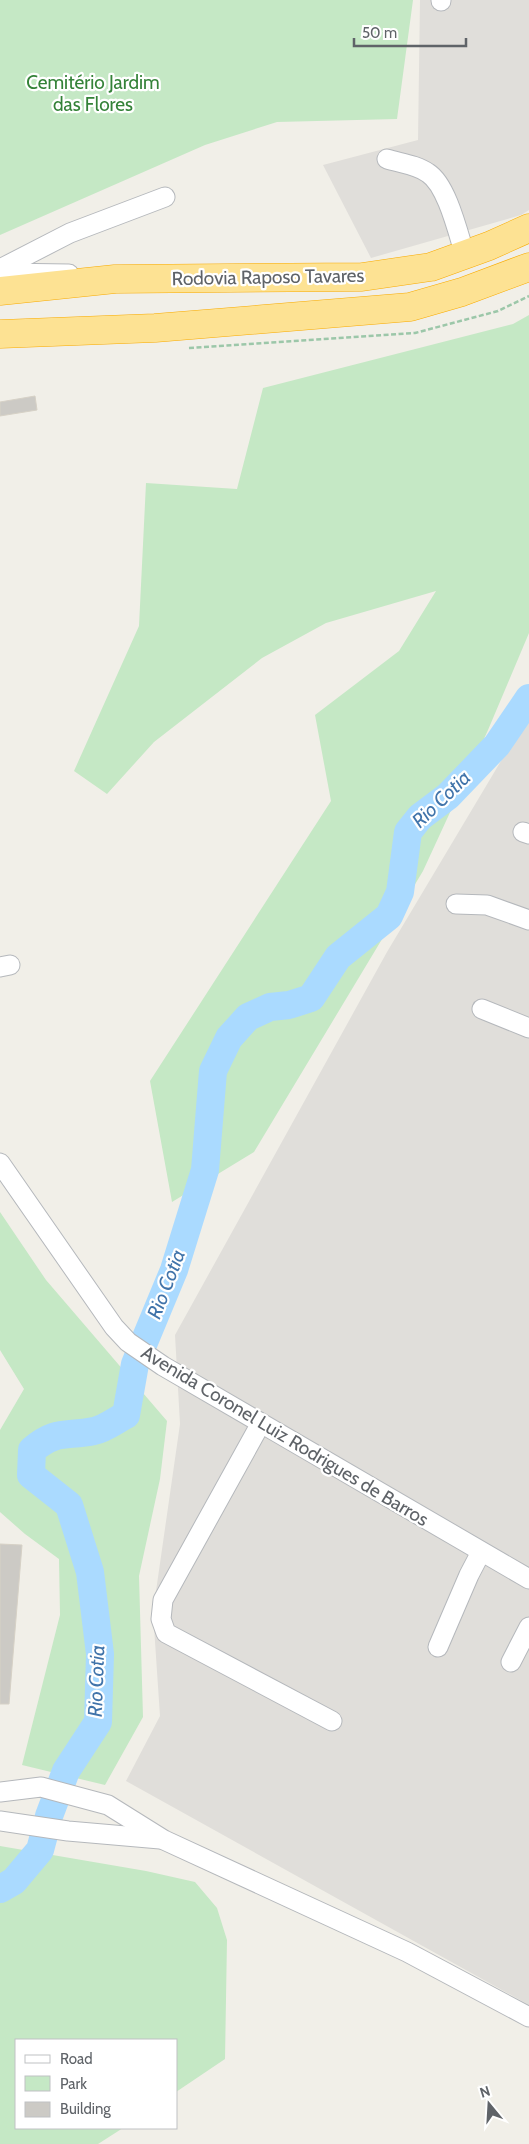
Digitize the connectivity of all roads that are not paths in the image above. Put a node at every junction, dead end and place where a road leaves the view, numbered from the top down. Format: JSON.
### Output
{"nodes":[{"id":1,"x":387,"y":159,"type":"dead end"},
{"id":2,"x":165,"y":197,"type":"dead end"},
{"id":3,"x":529,"y":228,"type":"edge"},
{"id":4,"x":465,"y":255,"type":"junction"},
{"id":5,"x":529,"y":267,"type":"edge"},
{"id":6,"x":0,"y":271,"type":"edge"},
{"id":7,"x":116,"y":279,"type":"junction"},
{"id":8,"x":0,"y":290,"type":"edge"},
{"id":9,"x":37,"y":333,"type":"junction"},
{"id":10,"x":0,"y":334,"type":"edge"},
{"id":11,"x":0,"y":339,"type":"edge"},
{"id":12,"x":456,"y":904,"type":"dead end"},
{"id":13,"x":529,"y":920,"type":"edge"},
{"id":14,"x":482,"y":1009,"type":"dead end"},
{"id":15,"x":529,"y":1028,"type":"edge"},
{"id":16,"x":0,"y":1163,"type":"edge"},
{"id":17,"x":260,"y":1423,"type":"junction"},
{"id":18,"x":481,"y":1552,"type":"junction"},
{"id":19,"x":529,"y":1580,"type":"edge"},
{"id":20,"x":529,"y":1627,"type":"edge"},
{"id":21,"x":438,"y":1647,"type":"dead end"},
{"id":22,"x":511,"y":1662,"type":"dead end"},
{"id":23,"x":332,"y":1721,"type":"dead end"},
{"id":24,"x":0,"y":1792,"type":"edge"},
{"id":25,"x":0,"y":1821,"type":"edge"},
{"id":26,"x":164,"y":1840,"type":"junction"},
{"id":27,"x":529,"y":2017,"type":"edge"}],
"edges":[{"from":1,"to":4,"type":"street"},
{"from":2,"to":6,"type":"street"},
{"from":3,"to":4,"type":"highway","name":"Rodovia Raposo Tavares"},
{"from":4,"to":7,"type":"highway","name":"Rodovia Raposo Tavares"},
{"from":5,"to":9,"type":"highway","name":"Rodovia Raposo Tavares"},
{"from":6,"to":7,"type":"street"},
{"from":7,"to":8,"type":"highway","name":"Rodovia Raposo Tavares"},
{"from":9,"to":10,"type":"highway","name":"Rodovia Raposo Tavares"},
{"from":9,"to":11,"type":"street"},
{"from":12,"to":13,"type":"street"},
{"from":14,"to":15,"type":"street"},
{"from":16,"to":17,"type":"street","name":"Avenida Coronel Luiz Rodrigues de Barros"},
{"from":17,"to":18,"type":"street","name":"Avenida Coronel Luiz Rodrigues de Barros"},
{"from":17,"to":23,"type":"street"},
{"from":18,"to":19,"type":"street","name":"Avenida Coronel Luiz Rodrigues de Barros"},
{"from":18,"to":21,"type":"street"},
{"from":20,"to":22,"type":"street"},
{"from":24,"to":26,"type":"street"},
{"from":25,"to":26,"type":"street"},
{"from":26,"to":27,"type":"street"}]}
